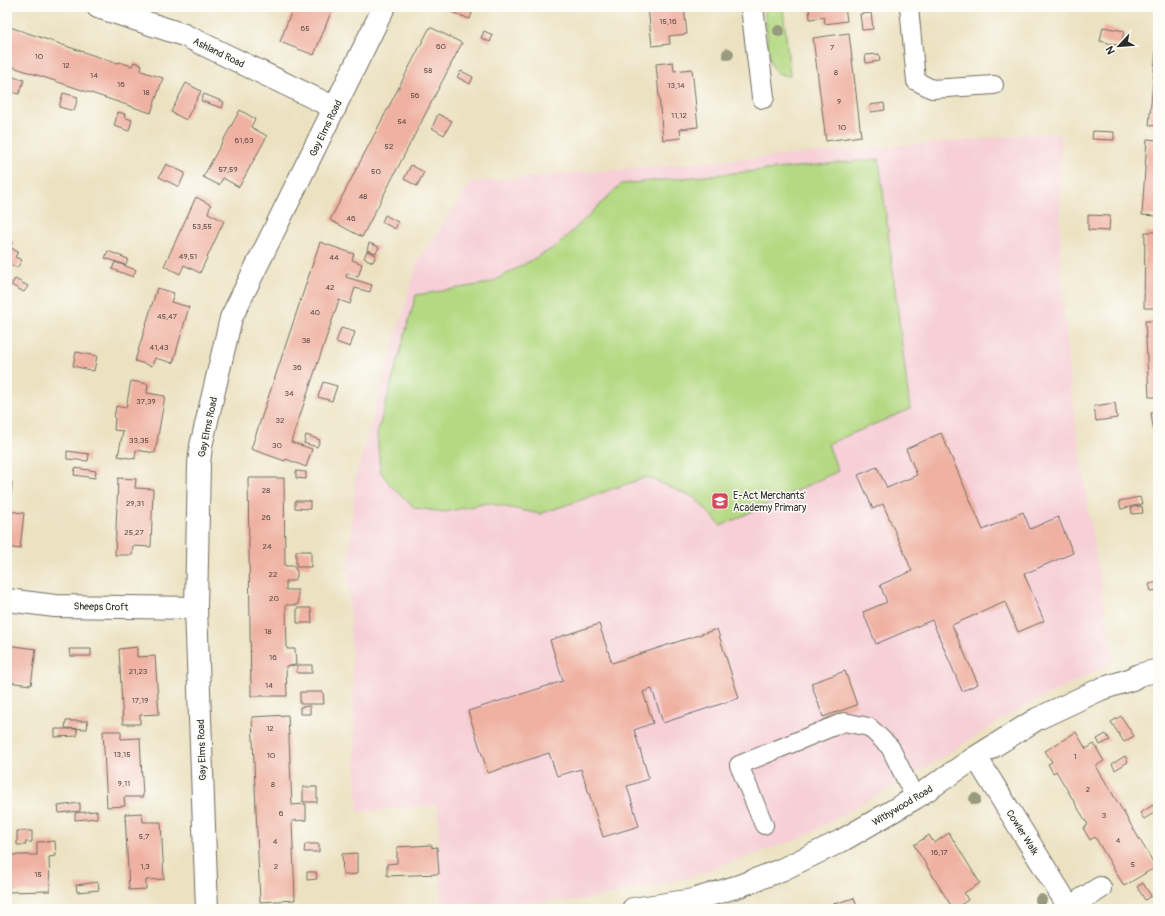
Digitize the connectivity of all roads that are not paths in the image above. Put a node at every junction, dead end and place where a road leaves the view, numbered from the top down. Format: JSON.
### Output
{"nodes":[{"id":1,"x":98,"y":7,"type":"edge"},
{"id":2,"x":384,"y":7,"type":"edge"},
{"id":3,"x":752,"y":7,"type":"edge"},
{"id":4,"x":909,"y":7,"type":"edge"},
{"id":5,"x":994,"y":85,"type":"dead end"},
{"id":6,"x":763,"y":97,"type":"dead end"},
{"id":7,"x":335,"y":108,"type":"junction"},
{"id":8,"x":7,"y":600,"type":"edge"},
{"id":9,"x":196,"y":608,"type":"junction"},
{"id":10,"x":1158,"y":670,"type":"edge"},
{"id":11,"x":976,"y":757,"type":"junction"},
{"id":12,"x":915,"y":798,"type":"junction"},
{"id":13,"x":764,"y":825,"type":"dead end"},
{"id":14,"x":1100,"y":888,"type":"dead end"},
{"id":15,"x":1068,"y":908,"type":"edge"},
{"id":16,"x":207,"y":909,"type":"edge"},
{"id":17,"x":633,"y":909,"type":"edge"}],
"edges":[{"from":1,"to":7,"type":"street","name":"Ashland Road"},
{"from":2,"to":7,"type":"street","name":"Gay Elms Road"},
{"from":3,"to":6,"type":"street"},
{"from":4,"to":5,"type":"lane"},
{"from":7,"to":9,"type":"street","name":"Gay Elms Road"},
{"from":8,"to":9,"type":"street","name":"Sheeps Croft"},
{"from":9,"to":16,"type":"street","name":"Gay Elms Road"},
{"from":10,"to":11,"type":"street","name":"Withywood Road"},
{"from":11,"to":12,"type":"street","name":"Withywood Road"},
{"from":11,"to":15,"type":"street","name":"Cowler Walk"},
{"from":12,"to":13,"type":"lane"},
{"from":12,"to":17,"type":"street","name":"Withywood Road"},
{"from":14,"to":15,"type":"street","name":"Cowler Walk"}]}
